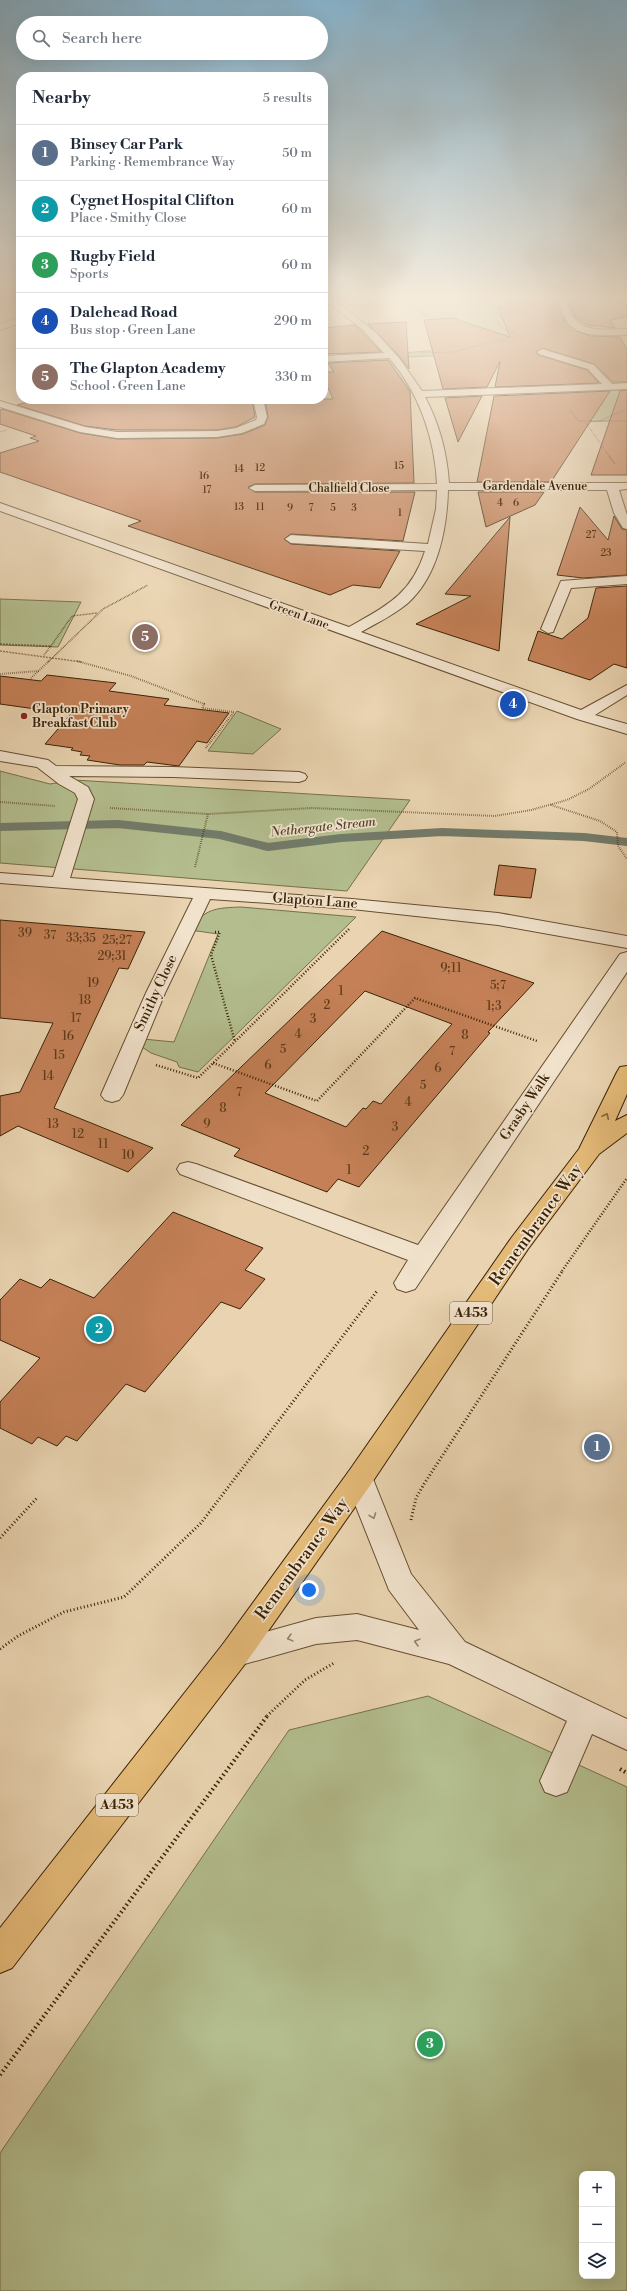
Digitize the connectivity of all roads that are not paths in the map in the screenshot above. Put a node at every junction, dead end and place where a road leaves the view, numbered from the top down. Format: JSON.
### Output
{"nodes":[{"id":1,"x":3,"y":405,"type":"edge"},
{"id":2,"x":259,"y":405,"type":"edge"},
{"id":3,"x":424,"y":405,"type":"edge"},
{"id":4,"x":612,"y":486,"type":"junction"},
{"id":5,"x":627,"y":486,"type":"edge"},
{"id":6,"x":443,"y":487,"type":"junction"},
{"id":7,"x":255,"y":488,"type":"dead end"},
{"id":8,"x":0,"y":507,"type":"edge"},
{"id":9,"x":627,"y":525,"type":"edge"},
{"id":10,"x":291,"y":539,"type":"dead end"},
{"id":11,"x":432,"y":548,"type":"junction"},
{"id":12,"x":627,"y":580,"type":"edge"},
{"id":13,"x":548,"y":628,"type":"dead end"},
{"id":14,"x":349,"y":633,"type":"junction"},
{"id":15,"x":627,"y":689,"type":"edge"},
{"id":16,"x":582,"y":716,"type":"junction"},
{"id":17,"x":598,"y":722,"type":"junction"},
{"id":18,"x":627,"y":729,"type":"edge"},
{"id":19,"x":627,"y":741,"type":"edge"},
{"id":20,"x":0,"y":756,"type":"edge"},
{"id":21,"x":51,"y":771,"type":"junction"},
{"id":22,"x":299,"y":777,"type":"dead end"},
{"id":23,"x":0,"y":878,"type":"edge"},
{"id":24,"x":60,"y":883,"type":"junction"},
{"id":25,"x":202,"y":897,"type":"junction"},
{"id":26,"x":627,"y":942,"type":"edge"},
{"id":27,"x":627,"y":958,"type":"edge"},
{"id":28,"x":627,"y":1072,"type":"edge"},
{"id":29,"x":112,"y":1095,"type":"dead end"},
{"id":30,"x":627,"y":1122,"type":"edge"},
{"id":31,"x":589,"y":1152,"type":"junction"},
{"id":32,"x":188,"y":1169,"type":"dead end"},
{"id":33,"x":415,"y":1253,"type":"junction"},
{"id":34,"x":406,"y":1283,"type":"dead end"},
{"id":35,"x":359,"y":1480,"type":"junction"},
{"id":36,"x":454,"y":1652,"type":"junction"},
{"id":37,"x":234,"y":1654,"type":"junction"},
{"id":38,"x":585,"y":1715,"type":"junction"},
{"id":39,"x":627,"y":1735,"type":"edge"},
{"id":40,"x":556,"y":1781,"type":"dead end"},
{"id":41,"x":0,"y":1956,"type":"edge"}],
"edges":[{"from":1,"to":2,"type":"street"},
{"from":3,"to":6,"type":"street"},
{"from":4,"to":5,"type":"street","name":"Gardendale Avenue"},
{"from":4,"to":6,"type":"street","name":"Gardendale Avenue"},
{"from":4,"to":9,"type":"street"},
{"from":6,"to":7,"type":"street","name":"Chalfield Close"},
{"from":6,"to":11,"type":"street"},
{"from":8,"to":14,"type":"street","name":"Green Lane"},
{"from":10,"to":11,"type":"street"},
{"from":11,"to":14,"type":"street"},
{"from":12,"to":13,"type":"street"},
{"from":14,"to":16,"type":"street","name":"Green Lane"},
{"from":15,"to":16,"type":"street"},
{"from":16,"to":17,"type":"street","name":"Green Lane"},
{"from":17,"to":18,"type":"street","name":"Green Lane"},
{"from":17,"to":19,"type":"street","name":"Green Lane"},
{"from":20,"to":21,"type":"street"},
{"from":21,"to":22,"type":"street"},
{"from":21,"to":24,"type":"street"},
{"from":23,"to":24,"type":"street","name":"Glapton Lane"},
{"from":24,"to":25,"type":"street","name":"Glapton Lane"},
{"from":25,"to":26,"type":"street","name":"Glapton Lane"},
{"from":25,"to":29,"type":"street","name":"Smithy Close"},
{"from":27,"to":33,"type":"street","name":"Grasby Walk"},
{"from":31,"to":28,"type":"highway","name":"Remembrance Way","number":"A453","one_way":true},
{"from":30,"to":31,"type":"highway","name":"Remembrance Way"},
{"from":31,"to":35,"type":"highway","name":"Remembrance Way","number":"A453"},
{"from":32,"to":33,"type":"street"},
{"from":33,"to":34,"type":"street","name":"Grasby Walk"},
{"from":35,"to":36,"type":"street","one_way":true},
{"from":35,"to":37,"type":"highway","name":"Remembrance Way","number":"A453"},
{"from":36,"to":37,"type":"street","one_way":true},
{"from":36,"to":38,"type":"street"},
{"from":37,"to":41,"type":"highway","name":"Remembrance Way","number":"A453"},
{"from":38,"to":39,"type":"street"},
{"from":38,"to":40,"type":"street"}]}
